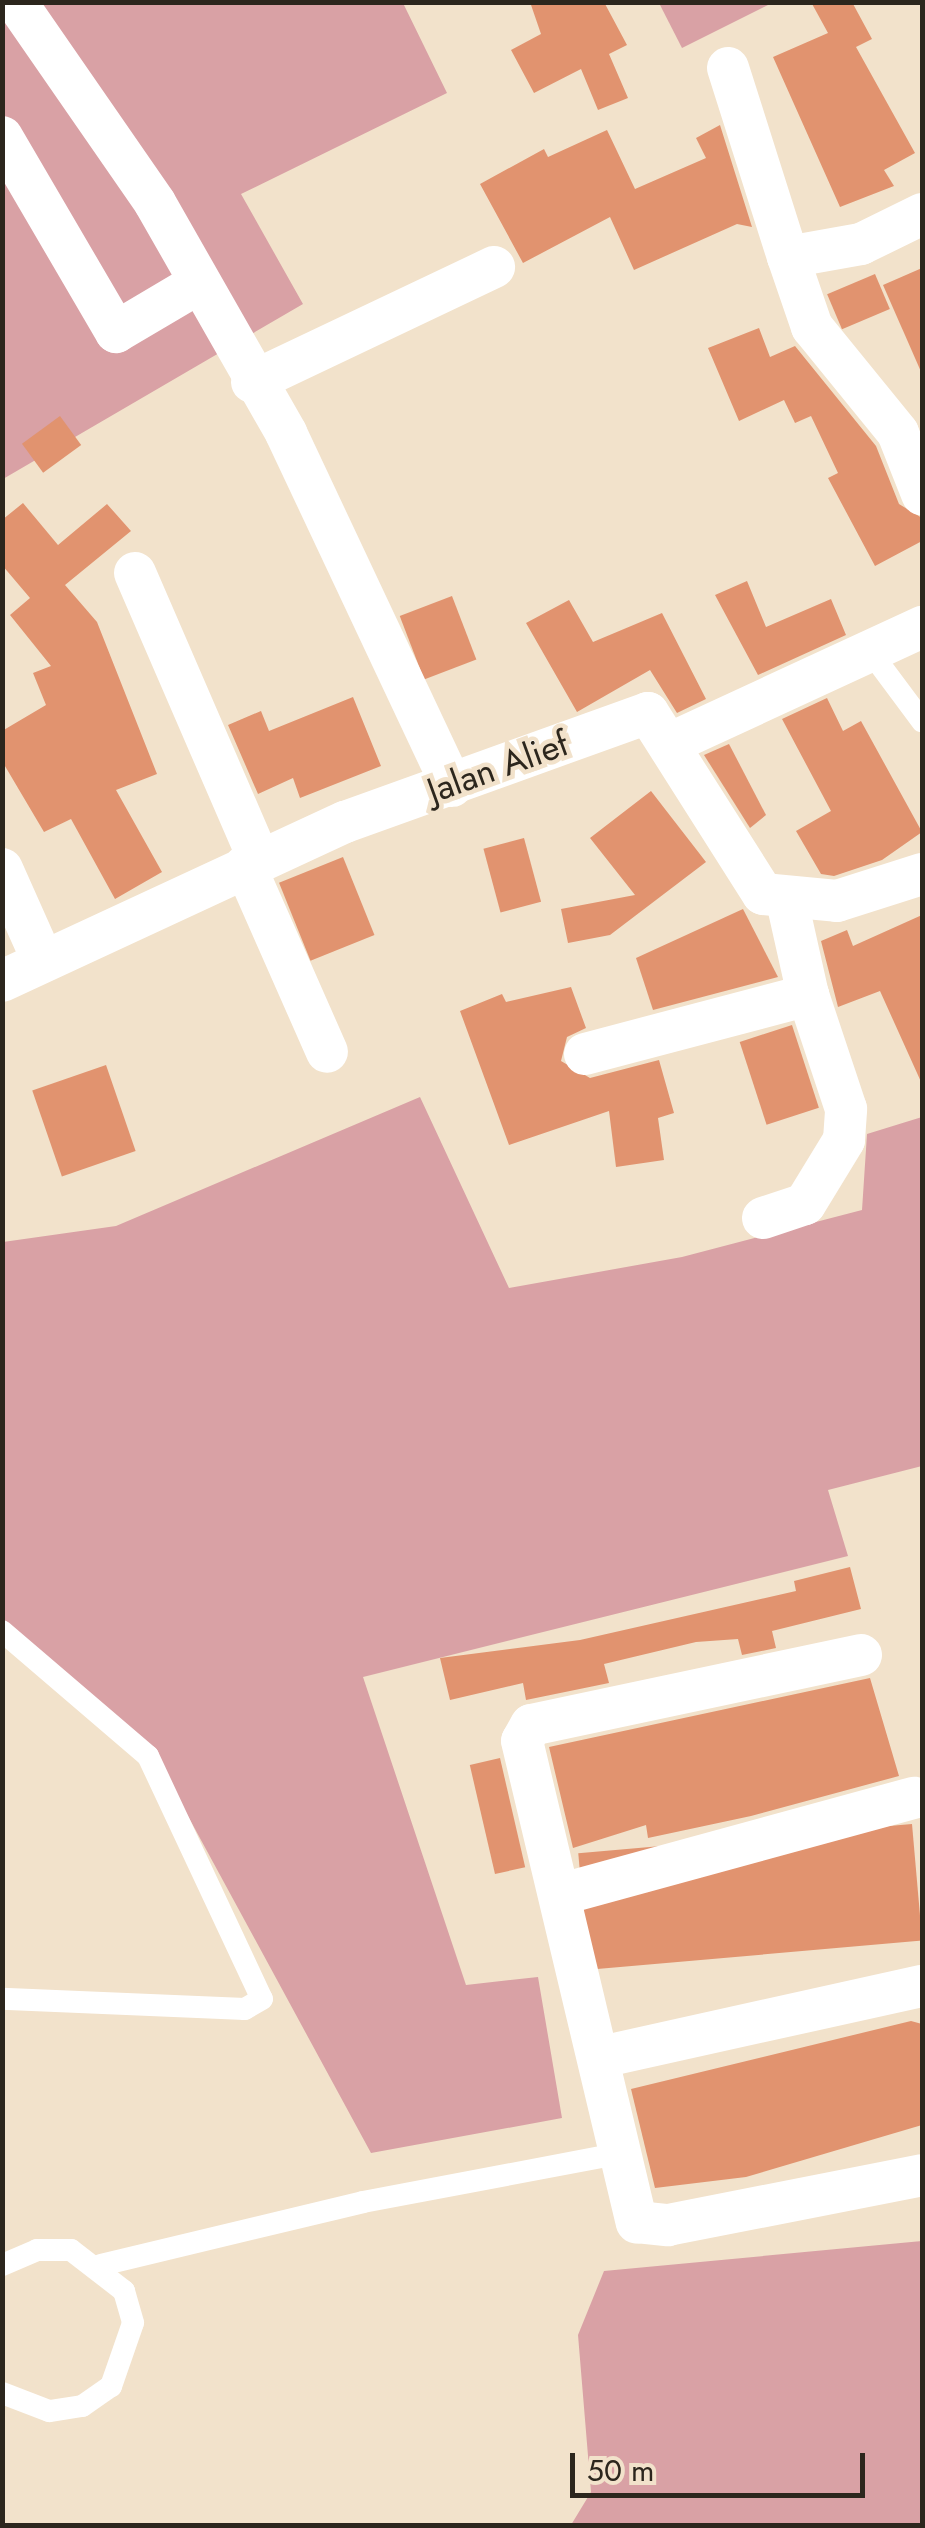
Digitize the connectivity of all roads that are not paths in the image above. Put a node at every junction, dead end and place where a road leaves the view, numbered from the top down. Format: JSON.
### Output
{"nodes":[{"id":1,"x":16,"y":2,"type":"edge"},
{"id":2,"x":728,"y":68,"type":"dead end"},
{"id":3,"x":2,"y":138,"type":"edge"},
{"id":4,"x":922,"y":214,"type":"edge"},
{"id":5,"x":788,"y":257,"type":"junction"},
{"id":6,"x":494,"y":267,"type":"dead end"},
{"id":7,"x":199,"y":283,"type":"junction"},
{"id":8,"x":252,"y":382,"type":"junction"},
{"id":9,"x":922,"y":494,"type":"edge"},
{"id":10,"x":136,"y":573,"type":"dead end"},
{"id":11,"x":922,"y":627,"type":"edge"},
{"id":12,"x":868,"y":650,"type":"junction"},
{"id":13,"x":922,"y":721,"type":"edge"},
{"id":14,"x":672,"y":743,"type":"junction"},
{"id":15,"x":452,"y":786,"type":"junction"},
{"id":16,"x":252,"y":863,"type":"junction"},
{"id":17,"x":2,"y":869,"type":"edge"},
{"id":18,"x":922,"y":874,"type":"edge"},
{"id":19,"x":787,"y":901,"type":"junction"},
{"id":20,"x":43,"y":960,"type":"junction"},
{"id":21,"x":2,"y":981,"type":"edge"},
{"id":22,"x":808,"y":995,"type":"junction"},
{"id":23,"x":327,"y":1052,"type":"dead end"},
{"id":24,"x":584,"y":1054,"type":"dead end"},
{"id":25,"x":763,"y":1218,"type":"dead end"},
{"id":26,"x":2,"y":1631,"type":"edge"},
{"id":27,"x":860,"y":1655,"type":"dead end"},
{"id":28,"x":914,"y":1798,"type":"dead end"},
{"id":29,"x":562,"y":1894,"type":"junction"},
{"id":30,"x":922,"y":1986,"type":"edge"},
{"id":31,"x":2,"y":2000,"type":"edge"},
{"id":32,"x":600,"y":2057,"type":"junction"},
{"id":33,"x":618,"y":2154,"type":"junction"},
{"id":34,"x":922,"y":2175,"type":"edge"},
{"id":35,"x":102,"y":2265,"type":"junction"},
{"id":36,"x":2,"y":2266,"type":"edge"},
{"id":37,"x":2,"y":2393,"type":"edge"}],
"edges":[{"from":1,"to":7,"type":"street"},
{"from":2,"to":5,"type":"street"},
{"from":3,"to":7,"type":"street"},
{"from":4,"to":5,"type":"street"},
{"from":5,"to":9,"type":"street"},
{"from":6,"to":8,"type":"street"},
{"from":7,"to":8,"type":"street"},
{"from":8,"to":15,"type":"street"},
{"from":10,"to":16,"type":"street"},
{"from":11,"to":12,"type":"street"},
{"from":12,"to":13,"type":"lane"},
{"from":12,"to":14,"type":"street"},
{"from":14,"to":15,"type":"street","name":"Jalan Alief"},
{"from":14,"to":19,"type":"street","name":"Jalan Alief"},
{"from":15,"to":16,"type":"street","name":"Jalan Alief"},
{"from":16,"to":20,"type":"street","name":"Jalan Alief"},
{"from":16,"to":23,"type":"street"},
{"from":17,"to":20,"type":"street"},
{"from":18,"to":19,"type":"street"},
{"from":19,"to":22,"type":"street"},
{"from":20,"to":21,"type":"street","name":"Jalan Alief"},
{"from":22,"to":24,"type":"street"},
{"from":22,"to":25,"type":"street"},
{"from":26,"to":31,"type":"lane"},
{"from":27,"to":29,"type":"street"},
{"from":28,"to":29,"type":"street"},
{"from":29,"to":32,"type":"street"},
{"from":30,"to":32,"type":"street"},
{"from":32,"to":33,"type":"street"},
{"from":33,"to":34,"type":"street"},
{"from":33,"to":35,"type":"lane"},
{"from":35,"to":36,"type":"lane"},
{"from":35,"to":37,"type":"lane"}]}
